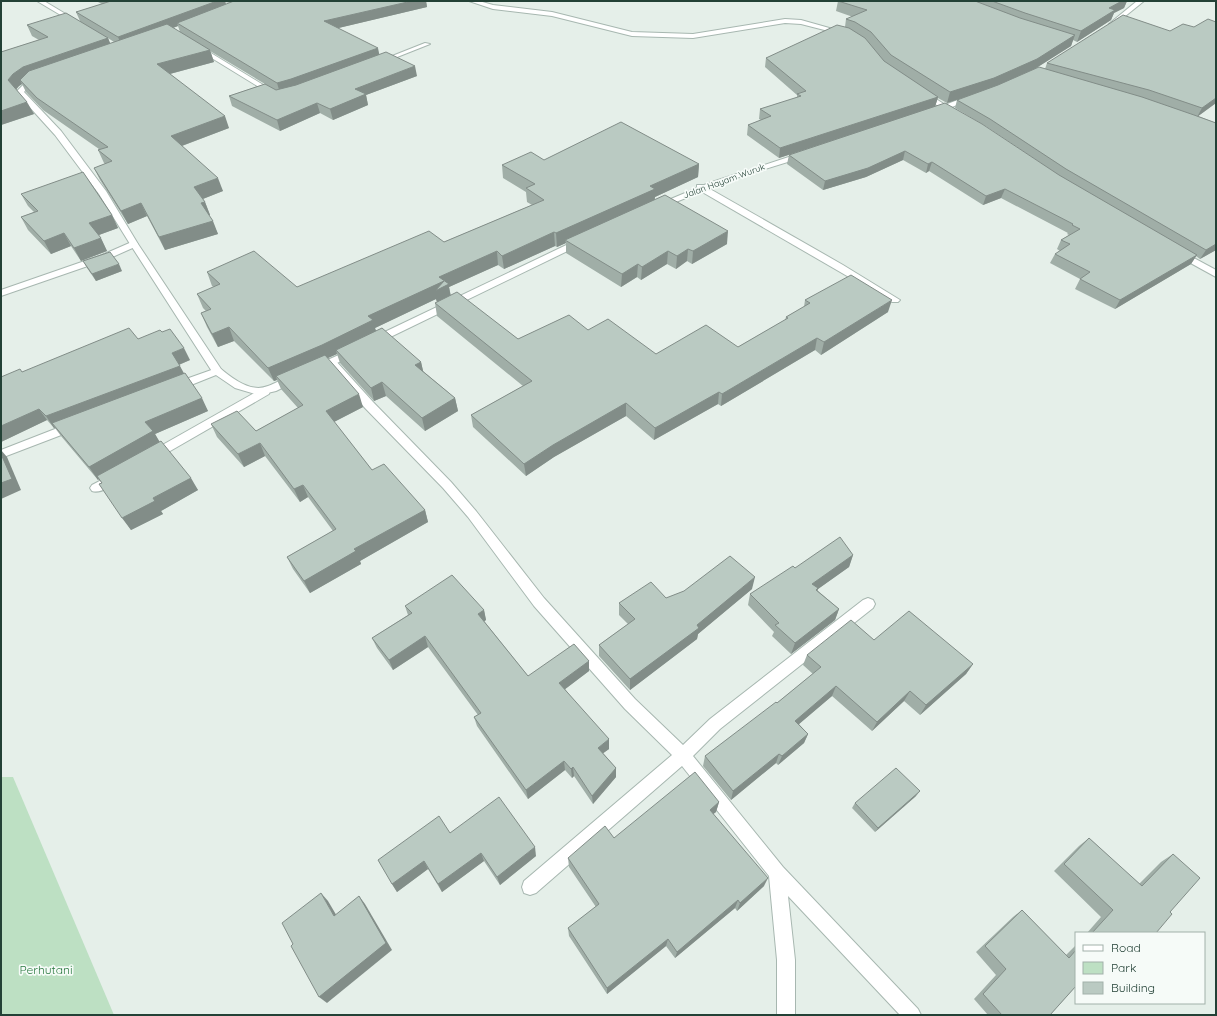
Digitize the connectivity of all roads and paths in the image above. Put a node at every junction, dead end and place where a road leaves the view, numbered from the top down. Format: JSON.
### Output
{"nodes":[{"id":1,"x":40,"y":1,"type":"edge"},
{"id":2,"x":472,"y":1,"type":"edge"},
{"id":3,"x":1141,"y":1,"type":"edge"},
{"id":4,"x":83,"y":27,"type":"edge"},
{"id":5,"x":1103,"y":30,"type":"edge"},
{"id":6,"x":850,"y":35,"type":"edge"},
{"id":7,"x":192,"y":44,"type":"edge"},
{"id":8,"x":427,"y":44,"type":"dead end"},
{"id":9,"x":376,"y":63,"type":"edge"},
{"id":10,"x":45,"y":77,"type":"edge"},
{"id":11,"x":916,"y":89,"type":"edge"},
{"id":12,"x":279,"y":96,"type":"edge"},
{"id":13,"x":979,"y":96,"type":"edge"},
{"id":14,"x":944,"y":107,"type":"junction"},
{"id":15,"x":930,"y":112,"type":"edge"},
{"id":16,"x":964,"y":119,"type":"edge"},
{"id":17,"x":812,"y":152,"type":"edge"},
{"id":18,"x":700,"y":188,"type":"junction"},
{"id":19,"x":652,"y":209,"type":"edge"},
{"id":20,"x":588,"y":238,"type":"edge"},
{"id":21,"x":134,"y":244,"type":"junction"},
{"id":22,"x":1169,"y":247,"type":"edge"},
{"id":23,"x":1216,"y":274,"type":"edge"},
{"id":24,"x":1,"y":293,"type":"edge"},
{"id":25,"x":895,"y":300,"type":"dead end"},
{"id":26,"x":331,"y":362,"type":"junction"},
{"id":27,"x":217,"y":371,"type":"junction"},
{"id":28,"x":165,"y":391,"type":"edge"},
{"id":29,"x":266,"y":391,"type":"junction"},
{"id":30,"x":83,"y":422,"type":"edge"},
{"id":31,"x":1,"y":454,"type":"edge"},
{"id":32,"x":143,"y":461,"type":"edge"},
{"id":33,"x":123,"y":472,"type":"edge"},
{"id":34,"x":96,"y":488,"type":"dead end"},
{"id":35,"x":868,"y":604,"type":"dead end"},
{"id":36,"x":683,"y":755,"type":"junction"},
{"id":37,"x":777,"y":873,"type":"junction"},
{"id":38,"x":530,"y":888,"type":"dead end"},
{"id":39,"x":786,"y":1015,"type":"edge"},
{"id":40,"x":912,"y":1015,"type":"edge"}],
"edges":[{"from":1,"to":4,"type":"street"},
{"from":2,"to":6,"type":"street"},
{"from":3,"to":5,"type":"street"},
{"from":7,"to":12,"type":"street"},
{"from":8,"to":9,"type":"street"},
{"from":10,"to":21,"type":"street"},
{"from":11,"to":14,"type":"street"},
{"from":13,"to":14,"type":"street"},
{"from":14,"to":15,"type":"street"},
{"from":14,"to":16,"type":"street"},
{"from":17,"to":18,"type":"street","name":"Jalan Hayam Wuruk"},
{"from":18,"to":19,"type":"street","name":"Jalan Hayam Wuruk"},
{"from":18,"to":25,"type":"street"},
{"from":20,"to":26,"type":"street"},
{"from":21,"to":24,"type":"street"},
{"from":21,"to":27,"type":"street"},
{"from":22,"to":23,"type":"street"},
{"from":26,"to":29,"type":"street"},
{"from":26,"to":36,"type":"street"},
{"from":27,"to":28,"type":"street"},
{"from":27,"to":29,"type":"street"},
{"from":29,"to":32,"type":"street"},
{"from":30,"to":31,"type":"street"},
{"from":33,"to":34,"type":"street"},
{"from":35,"to":36,"type":"street"},
{"from":36,"to":37,"type":"street"},
{"from":36,"to":38,"type":"street"},
{"from":37,"to":39,"type":"street"},
{"from":37,"to":40,"type":"street"}]}
